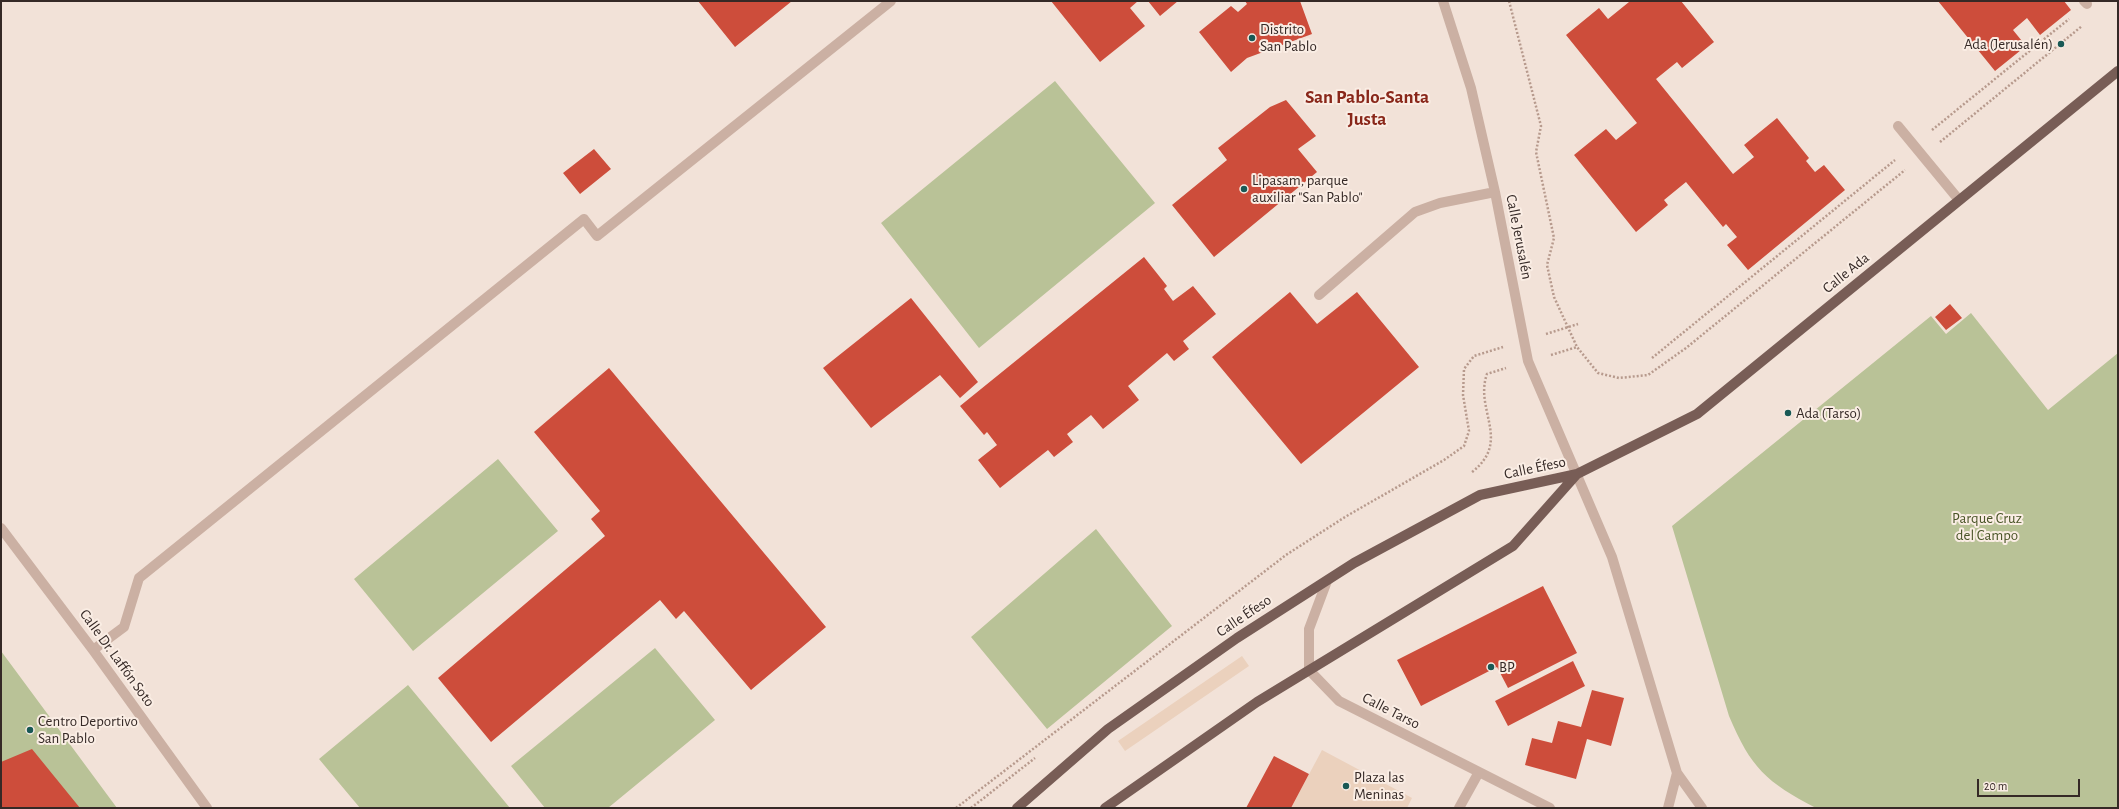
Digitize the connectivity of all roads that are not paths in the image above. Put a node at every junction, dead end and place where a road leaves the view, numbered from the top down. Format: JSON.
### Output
{"nodes":[{"id":1,"x":891,"y":1,"type":"edge"},
{"id":2,"x":1443,"y":1,"type":"edge"},
{"id":3,"x":2118,"y":70,"type":"edge"},
{"id":4,"x":1898,"y":126,"type":"dead end"},
{"id":5,"x":1494,"y":192,"type":"junction"},
{"id":6,"x":1959,"y":200,"type":"junction"},
{"id":7,"x":1319,"y":295,"type":"dead end"},
{"id":8,"x":1577,"y":474,"type":"junction"},
{"id":9,"x":1,"y":528,"type":"edge"},
{"id":10,"x":1327,"y":581,"type":"junction"},
{"id":11,"x":93,"y":650,"type":"junction"},
{"id":12,"x":1309,"y":670,"type":"junction"},
{"id":13,"x":1479,"y":772,"type":"junction"},
{"id":14,"x":1677,"y":774,"type":"junction"},
{"id":15,"x":207,"y":808,"type":"edge"},
{"id":16,"x":1017,"y":808,"type":"edge"},
{"id":17,"x":1105,"y":808,"type":"edge"},
{"id":18,"x":1459,"y":808,"type":"edge"},
{"id":19,"x":1550,"y":808,"type":"edge"},
{"id":20,"x":1668,"y":808,"type":"edge"},
{"id":21,"x":1702,"y":808,"type":"edge"}],
"edges":[{"from":1,"to":11,"type":"street"},
{"from":2,"to":5,"type":"street","name":"Calle Jerusalén"},
{"from":3,"to":6,"type":"main road","name":"Calle Ada"},
{"from":4,"to":6,"type":"street"},
{"from":5,"to":7,"type":"street"},
{"from":5,"to":8,"type":"street","name":"Calle Jerusalén"},
{"from":6,"to":8,"type":"main road","name":"Calle Ada"},
{"from":8,"to":10,"type":"main road","name":"Calle Éfeso"},
{"from":8,"to":12,"type":"main road","name":"Calle Éfeso"},
{"from":8,"to":14,"type":"street"},
{"from":9,"to":11,"type":"street","name":"Calle Dr. Laffón Soto"},
{"from":10,"to":12,"type":"street"},
{"from":10,"to":16,"type":"main road","name":"Calle Éfeso"},
{"from":11,"to":15,"type":"street","name":"Calle Dr. Laffón Soto"},
{"from":12,"to":13,"type":"street","name":"Calle Tarso"},
{"from":12,"to":17,"type":"main road","name":"Calle Éfeso"},
{"from":13,"to":18,"type":"street"},
{"from":13,"to":19,"type":"street","name":"Calle Tarso"},
{"from":14,"to":20,"type":"street"},
{"from":14,"to":21,"type":"street"}]}
